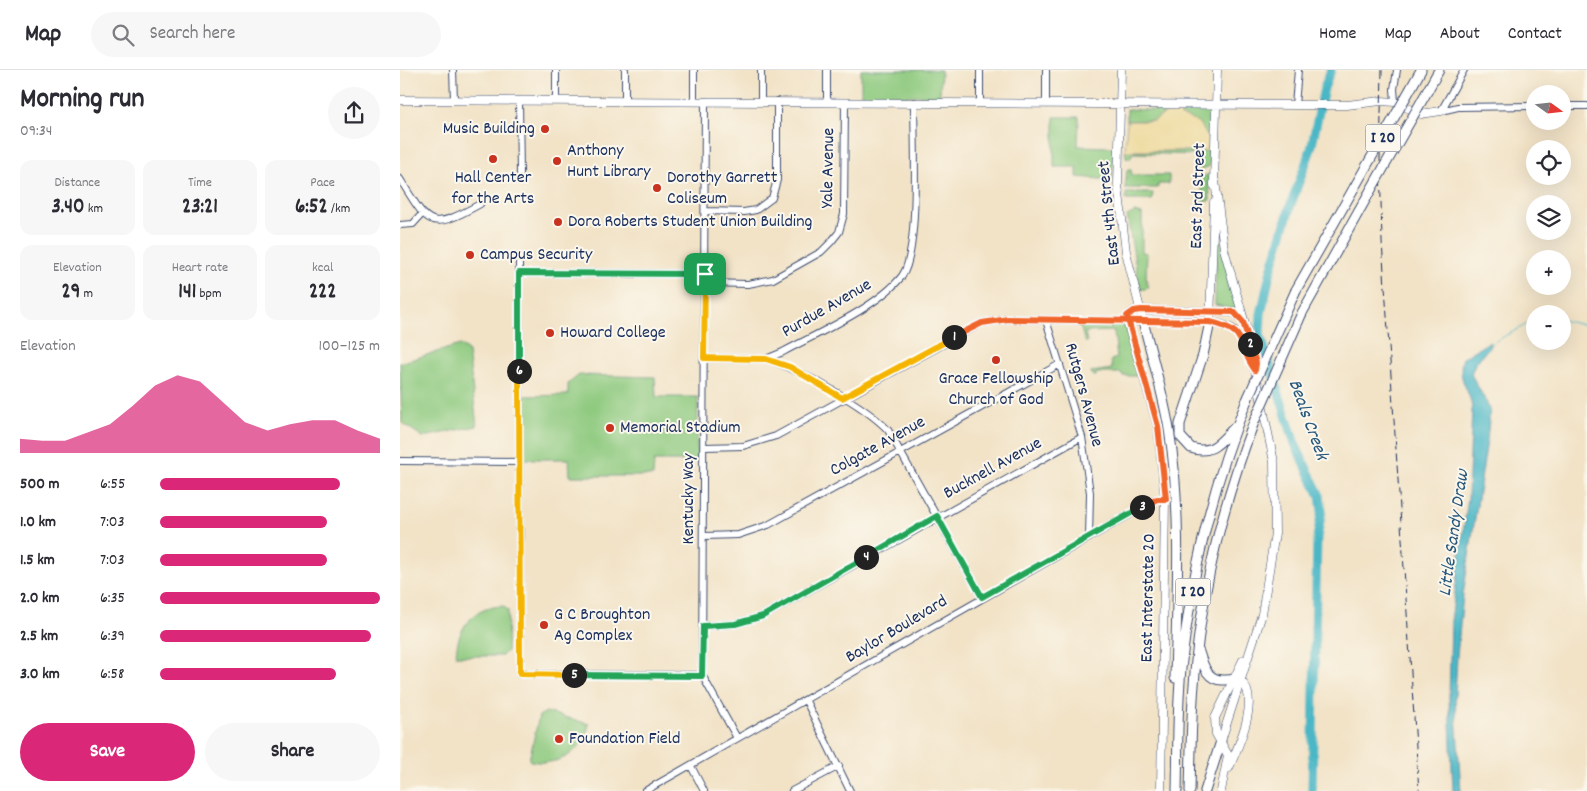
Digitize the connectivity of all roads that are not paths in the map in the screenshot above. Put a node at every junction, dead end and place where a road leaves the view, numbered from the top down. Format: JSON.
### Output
{"nodes":[{"id":1,"x":453,"y":70,"type":"edge"},
{"id":2,"x":556,"y":70,"type":"edge"},
{"id":3,"x":625,"y":70,"type":"edge"},
{"id":4,"x":694,"y":70,"type":"edge"},
{"id":5,"x":761,"y":70,"type":"edge"},
{"id":6,"x":827,"y":70,"type":"edge"},
{"id":7,"x":980,"y":70,"type":"edge"},
{"id":8,"x":1046,"y":70,"type":"edge"},
{"id":9,"x":1121,"y":70,"type":"edge"},
{"id":10,"x":1217,"y":70,"type":"edge"},
{"id":11,"x":1298,"y":70,"type":"edge"},
{"id":12,"x":1397,"y":70,"type":"edge"},
{"id":13,"x":1422,"y":70,"type":"edge"},
{"id":14,"x":1439,"y":70,"type":"edge"},
{"id":15,"x":1464,"y":70,"type":"edge"},
{"id":16,"x":400,"y":100,"type":"edge"},
{"id":17,"x":454,"y":100,"type":"junction"},
{"id":18,"x":519,"y":100,"type":"junction"},
{"id":19,"x":556,"y":100,"type":"junction"},
{"id":20,"x":626,"y":100,"type":"junction"},
{"id":21,"x":694,"y":101,"type":"junction"},
{"id":22,"x":706,"y":101,"type":"junction"},
{"id":23,"x":761,"y":101,"type":"junction"},
{"id":24,"x":777,"y":101,"type":"junction"},
{"id":25,"x":827,"y":101,"type":"junction"},
{"id":26,"x":845,"y":102,"type":"junction"},
{"id":27,"x":914,"y":102,"type":"junction"},
{"id":28,"x":980,"y":102,"type":"junction"},
{"id":29,"x":1046,"y":102,"type":"junction"},
{"id":30,"x":1395,"y":102,"type":"junction"},
{"id":31,"x":1120,"y":103,"type":"junction"},
{"id":32,"x":1216,"y":103,"type":"junction"},
{"id":33,"x":1294,"y":105,"type":"junction"},
{"id":34,"x":1526,"y":106,"type":"edge"},
{"id":35,"x":1571,"y":106,"type":"edge"},
{"id":36,"x":1587,"y":106,"type":"edge"},
{"id":37,"x":1441,"y":111,"type":"junction"},
{"id":38,"x":520,"y":175,"type":"dead end"},
{"id":39,"x":400,"y":179,"type":"edge"},
{"id":40,"x":1215,"y":181,"type":"junction"},
{"id":41,"x":480,"y":204,"type":"dead end"},
{"id":42,"x":706,"y":211,"type":"junction"},
{"id":43,"x":422,"y":214,"type":"junction"},
{"id":44,"x":400,"y":225,"type":"edge"},
{"id":45,"x":519,"y":257,"type":"dead end"},
{"id":46,"x":519,"y":273,"type":"junction"},
{"id":47,"x":705,"y":274,"type":"junction"},
{"id":48,"x":704,"y":283,"type":"junction"},
{"id":49,"x":1141,"y":310,"type":"junction"},
{"id":50,"x":1210,"y":311,"type":"junction"},
{"id":51,"x":1046,"y":320,"type":"junction"},
{"id":52,"x":1127,"y":321,"type":"junction"},
{"id":53,"x":1143,"y":321,"type":"junction"},
{"id":54,"x":1210,"y":322,"type":"junction"},
{"id":55,"x":1243,"y":322,"type":"junction"},
{"id":56,"x":704,"y":358,"type":"junction"},
{"id":57,"x":766,"y":359,"type":"junction"},
{"id":58,"x":1060,"y":364,"type":"junction"},
{"id":59,"x":1255,"y":370,"type":"junction"},
{"id":60,"x":842,"y":398,"type":"junction"},
{"id":61,"x":1236,"y":426,"type":"junction"},
{"id":62,"x":1082,"y":437,"type":"junction"},
{"id":63,"x":704,"y":447,"type":"junction"},
{"id":64,"x":900,"y":451,"type":"junction"},
{"id":65,"x":400,"y":461,"type":"edge"},
{"id":66,"x":519,"y":462,"type":"junction"},
{"id":67,"x":1166,"y":499,"type":"junction"},
{"id":68,"x":937,"y":516,"type":"junction"},
{"id":69,"x":704,"y":536,"type":"junction"},
{"id":70,"x":1089,"y":538,"type":"junction"},
{"id":71,"x":982,"y":597,"type":"junction"},
{"id":72,"x":703,"y":626,"type":"junction"},
{"id":73,"x":1198,"y":648,"type":"junction"},
{"id":74,"x":702,"y":676,"type":"junction"},
{"id":75,"x":1238,"y":680,"type":"junction"},
{"id":76,"x":806,"y":701,"type":"junction"},
{"id":77,"x":1179,"y":702,"type":"junction"},
{"id":78,"x":737,"y":738,"type":"junction"},
{"id":79,"x":1221,"y":741,"type":"junction"},
{"id":80,"x":691,"y":766,"type":"junction"},
{"id":81,"x":839,"y":766,"type":"junction"},
{"id":82,"x":1222,"y":787,"type":"edge"},
{"id":83,"x":645,"y":791,"type":"edge"},
{"id":84,"x":704,"y":791,"type":"edge"},
{"id":85,"x":792,"y":791,"type":"edge"},
{"id":86,"x":850,"y":791,"type":"edge"},
{"id":87,"x":1161,"y":791,"type":"edge"},
{"id":88,"x":1177,"y":791,"type":"edge"},
{"id":89,"x":1190,"y":791,"type":"edge"},
{"id":90,"x":1206,"y":791,"type":"edge"}],
"edges":[{"from":1,"to":17,"type":"street"},
{"from":2,"to":19,"type":"street"},
{"from":3,"to":20,"type":"street"},
{"from":4,"to":21,"type":"street"},
{"from":5,"to":23,"type":"street"},
{"from":6,"to":25,"type":"street"},
{"from":7,"to":28,"type":"street"},
{"from":8,"to":29,"type":"street"},
{"from":9,"to":31,"type":"main road","name":"East 4th Street"},
{"from":10,"to":32,"type":"main road","name":"East 3rd Street"},
{"from":11,"to":33,"type":"street"},
{"from":12,"to":30,"type":"street"},
{"from":13,"to":61,"type":"highway","number":"I 20","bridge":true},
{"from":14,"to":73,"type":"highway","number":"I 20","bridge":true},
{"from":15,"to":37,"type":"street"},
{"from":16,"to":17,"type":"main road"},
{"from":17,"to":18,"type":"main road"},
{"from":18,"to":19,"type":"main road"},
{"from":18,"to":38,"type":"street"},
{"from":19,"to":20,"type":"main road"},
{"from":20,"to":21,"type":"main road"},
{"from":21,"to":22,"type":"main road"},
{"from":22,"to":23,"type":"main road"},
{"from":22,"to":42,"type":"street","name":"Kentucky Way"},
{"from":23,"to":24,"type":"main road"},
{"from":24,"to":25,"type":"main road"},
{"from":24,"to":42,"type":"street"},
{"from":25,"to":26,"type":"main road"},
{"from":26,"to":27,"type":"main road"},
{"from":26,"to":48,"type":"street","name":"Yale Avenue"},
{"from":27,"to":28,"type":"main road"},
{"from":27,"to":57,"type":"street","name":"Purdue Avenue"},
{"from":28,"to":29,"type":"main road"},
{"from":29,"to":31,"type":"main road"},
{"from":30,"to":33,"type":"main road"},
{"from":30,"to":37,"type":"main road"},
{"from":31,"to":32,"type":"main road"},
{"from":31,"to":49,"type":"main road","name":"East 4th Street"},
{"from":32,"to":33,"type":"main road"},
{"from":32,"to":40,"type":"main road","name":"East 3rd Street"},
{"from":34,"to":37,"type":"street"},
{"from":35,"to":36,"type":"street"},
{"from":39,"to":43,"type":"street"},
{"from":40,"to":50,"type":"main road","name":"East 3rd Street"},
{"from":40,"to":55,"type":"main road"},
{"from":41,"to":43,"type":"street"},
{"from":42,"to":47,"type":"street","name":"Kentucky Way"},
{"from":43,"to":44,"type":"street"},
{"from":45,"to":46,"type":"street"},
{"from":46,"to":47,"type":"street"},
{"from":46,"to":66,"type":"street"},
{"from":47,"to":48,"type":"street","name":"Kentucky Way"},
{"from":48,"to":56,"type":"street","name":"Kentucky Way"},
{"from":49,"to":50,"type":"main road"},
{"from":49,"to":52,"type":"main road"},
{"from":49,"to":53,"type":"main road","name":"East 4th Street"},
{"from":50,"to":54,"type":"main road","name":"East 3rd Street"},
{"from":50,"to":55,"type":"main road"},
{"from":51,"to":52,"type":"street"},
{"from":51,"to":58,"type":"street","name":"Rutgers Avenue"},
{"from":51,"to":60,"type":"street"},
{"from":52,"to":53,"type":"main road"},
{"from":52,"to":67,"type":"main road","name":"East Interstate 20"},
{"from":53,"to":54,"type":"main road"},
{"from":53,"to":77,"type":"highway"},
{"from":54,"to":59,"type":"main road"},
{"from":54,"to":61,"type":"highway"},
{"from":55,"to":59,"type":"main road"},
{"from":56,"to":57,"type":"street","name":"Purdue Avenue"},
{"from":56,"to":63,"type":"street","name":"Kentucky Way"},
{"from":57,"to":60,"type":"street"},
{"from":58,"to":62,"type":"street","name":"Rutgers Avenue"},
{"from":58,"to":64,"type":"street","name":"Colgate Avenue"},
{"from":59,"to":75,"type":"main road"},
{"from":60,"to":63,"type":"street"},
{"from":60,"to":64,"type":"street"},
{"from":61,"to":77,"type":"highway","number":"I 20"},
{"from":62,"to":68,"type":"street","name":"Bucknell Avenue"},
{"from":62,"to":70,"type":"street","name":"Rutgers Avenue"},
{"from":63,"to":69,"type":"street","name":"Kentucky Way"},
{"from":64,"to":68,"type":"street"},
{"from":64,"to":69,"type":"street","name":"Colgate Avenue"},
{"from":65,"to":66,"type":"street"},
{"from":66,"to":74,"type":"street"},
{"from":67,"to":70,"type":"street","name":"Baylor Boulevard"},
{"from":67,"to":87,"type":"main road","name":"East Interstate 20"},
{"from":68,"to":71,"type":"street"},
{"from":68,"to":72,"type":"street","name":"Bucknell Avenue"},
{"from":69,"to":72,"type":"street","name":"Kentucky Way"},
{"from":70,"to":71,"type":"street","name":"Baylor Boulevard"},
{"from":71,"to":76,"type":"street","name":"Baylor Boulevard"},
{"from":72,"to":74,"type":"street","name":"Kentucky Way"},
{"from":73,"to":75,"type":"highway"},
{"from":73,"to":89,"type":"highway","number":"I 20"},
{"from":74,"to":78,"type":"street"},
{"from":75,"to":79,"type":"main road"},
{"from":75,"to":79,"type":"main road"},
{"from":75,"to":82,"type":"main road"},
{"from":76,"to":78,"type":"street","name":"Baylor Boulevard"},
{"from":76,"to":81,"type":"street"},
{"from":77,"to":88,"type":"highway","number":"I 20"},
{"from":78,"to":80,"type":"street","name":"Baylor Boulevard"},
{"from":79,"to":82,"type":"main road"},
{"from":79,"to":90,"type":"highway"},
{"from":80,"to":83,"type":"street","name":"Baylor Boulevard"},
{"from":80,"to":84,"type":"street"},
{"from":81,"to":85,"type":"street"},
{"from":81,"to":86,"type":"street"}]}
